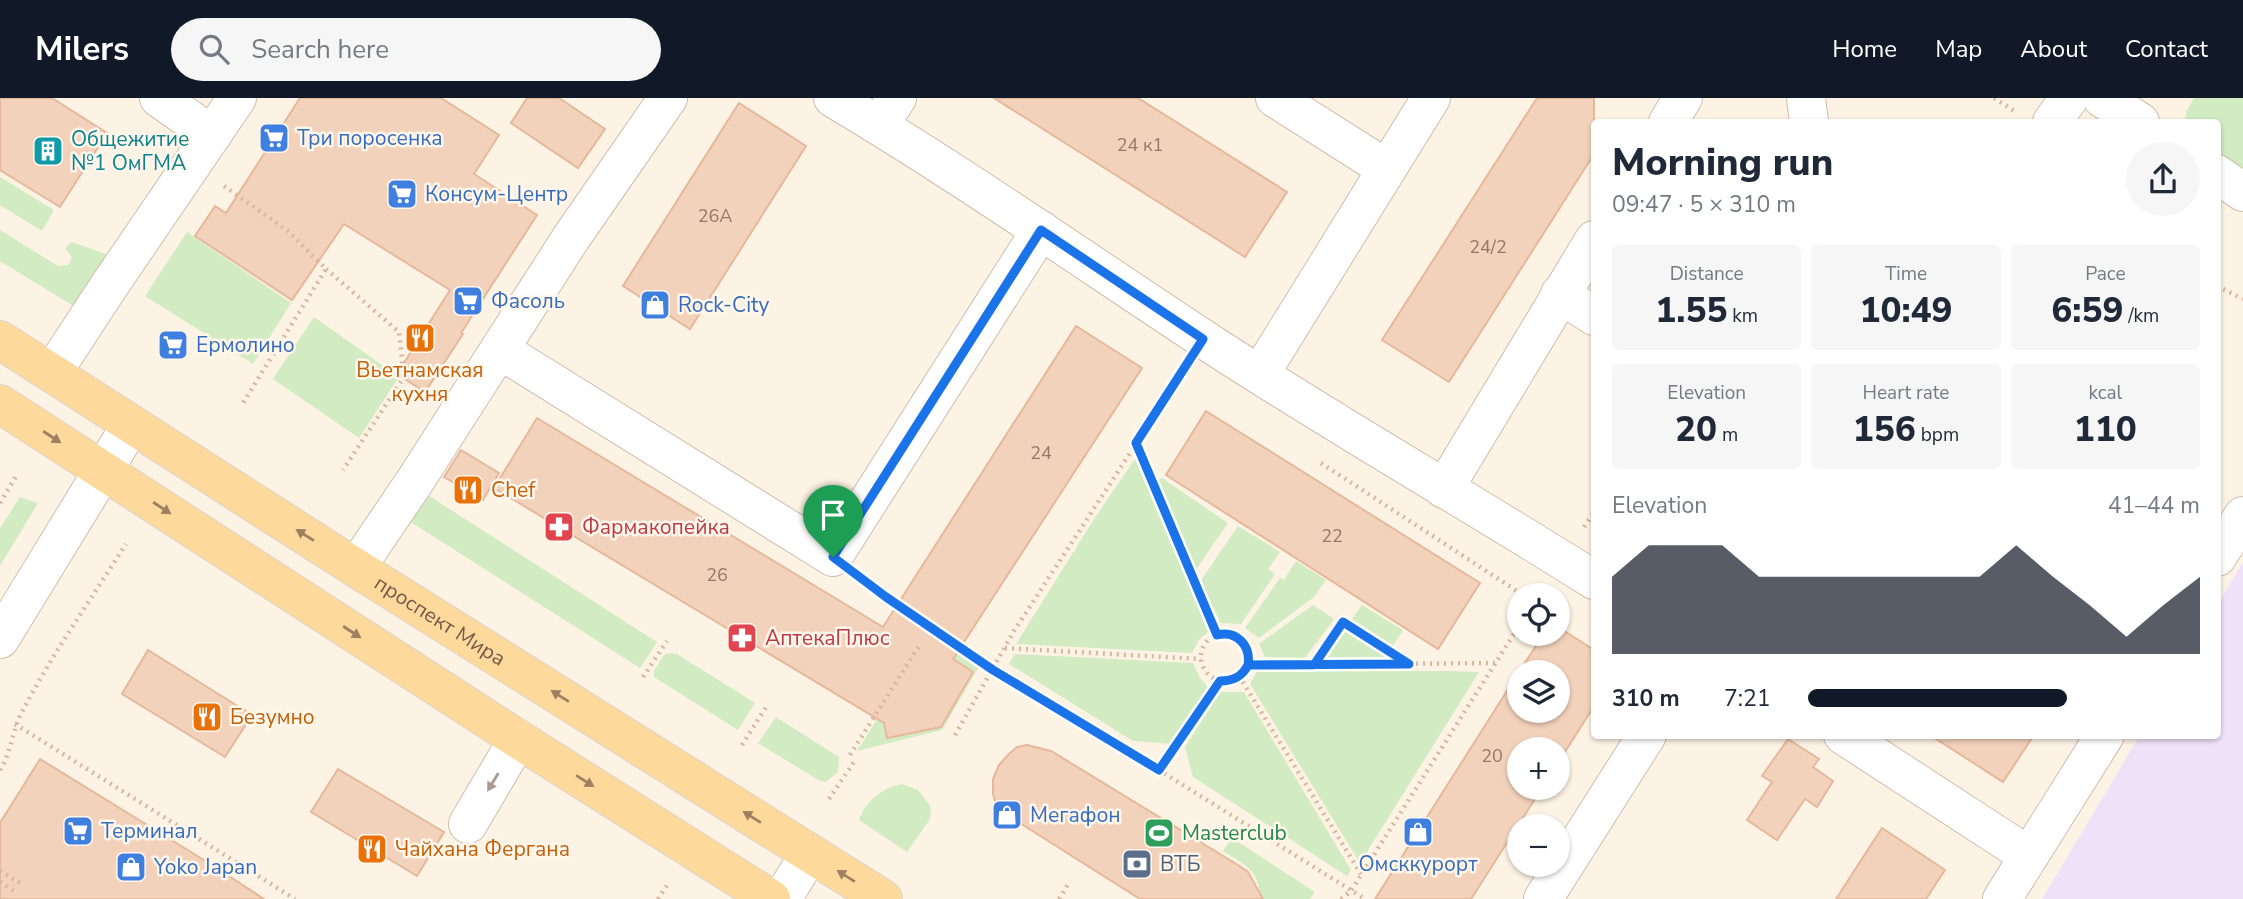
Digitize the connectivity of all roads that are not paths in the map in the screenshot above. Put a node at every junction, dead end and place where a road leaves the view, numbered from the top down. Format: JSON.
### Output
{"nodes":[{"id":1,"x":159,"y":98,"type":"edge"},
{"id":2,"x":237,"y":98,"type":"edge"},
{"id":3,"x":668,"y":98,"type":"edge"},
{"id":4,"x":832,"y":98,"type":"edge"},
{"id":5,"x":1275,"y":98,"type":"edge"},
{"id":6,"x":1431,"y":98,"type":"edge"},
{"id":7,"x":1683,"y":98,"type":"edge"},
{"id":8,"x":1806,"y":98,"type":"edge"},
{"id":9,"x":2069,"y":98,"type":"edge"},
{"id":10,"x":888,"y":112,"type":"edge"},
{"id":11,"x":1670,"y":119,"type":"edge"},
{"id":12,"x":1809,"y":119,"type":"edge"},
{"id":13,"x":2054,"y":119,"type":"edge"},
{"id":14,"x":202,"y":150,"type":"junction"},
{"id":15,"x":1387,"y":169,"type":"junction"},
{"id":16,"x":2221,"y":177,"type":"edge"},
{"id":17,"x":2243,"y":192,"type":"edge"},
{"id":18,"x":1041,"y":230,"type":"junction"},
{"id":19,"x":1591,"y":245,"type":"edge"},
{"id":20,"x":1560,"y":294,"type":"junction"},
{"id":21,"x":1591,"y":314,"type":"edge"},
{"id":22,"x":0,"y":340,"type":"edge"},
{"id":23,"x":500,"y":350,"type":"junction"},
{"id":24,"x":52,"y":373,"type":"junction"},
{"id":25,"x":1260,"y":374,"type":"junction"},
{"id":26,"x":0,"y":404,"type":"edge"},
{"id":27,"x":131,"y":425,"type":"junction"},
{"id":28,"x":104,"y":471,"type":"junction"},
{"id":29,"x":1444,"y":489,"type":"junction"},
{"id":30,"x":2243,"y":516,"type":"edge"},
{"id":31,"x":2221,"y":551,"type":"edge"},
{"id":32,"x":356,"y":568,"type":"junction"},
{"id":33,"x":1591,"y":578,"type":"edge"},
{"id":34,"x":0,"y":639,"type":"edge"},
{"id":35,"x":518,"y":739,"type":"junction"},
{"id":36,"x":1644,"y":739,"type":"edge"},
{"id":37,"x":1856,"y":739,"type":"edge"},
{"id":38,"x":2102,"y":739,"type":"edge"},
{"id":39,"x":468,"y":824,"type":"dead end"},
{"id":40,"x":810,"y":853,"type":"junction"},
{"id":41,"x":2029,"y":856,"type":"junction"},
{"id":42,"x":771,"y":899,"type":"edge"},
{"id":43,"x":782,"y":899,"type":"edge"},
{"id":44,"x":883,"y":899,"type":"edge"},
{"id":45,"x":1544,"y":899,"type":"edge"},
{"id":46,"x":2002,"y":899,"type":"edge"}],
"edges":[{"from":1,"to":14,"type":"street"},
{"from":2,"to":14,"type":"street"},
{"from":3,"to":23,"type":"street"},
{"from":4,"to":10,"type":"street"},
{"from":5,"to":15,"type":"street"},
{"from":6,"to":15,"type":"street"},
{"from":7,"to":11,"type":"street"},
{"from":8,"to":12,"type":"street"},
{"from":9,"to":13,"type":"street"},
{"from":10,"to":18,"type":"street"},
{"from":14,"to":24,"type":"street"},
{"from":15,"to":25,"type":"street"},
{"from":16,"to":17,"type":"street"},
{"from":18,"to":23,"type":"street"},
{"from":18,"to":25,"type":"street"},
{"from":19,"to":20,"type":"street"},
{"from":20,"to":21,"type":"street"},
{"from":20,"to":29,"type":"street"},
{"from":22,"to":24,"type":"main road","name":"проспект Мира"},
{"from":23,"to":32,"type":"street"},
{"from":24,"to":27,"type":"main road","name":"проспект Мира"},
{"from":25,"to":29,"type":"street"},
{"from":26,"to":28,"type":"main road","one_way":true},
{"from":27,"to":28,"type":"street"},
{"from":32,"to":27,"type":"main road","name":"проспект Мира","one_way":true},
{"from":28,"to":34,"type":"street"},
{"from":28,"to":35,"type":"main road","one_way":true},
{"from":29,"to":33,"type":"street"},
{"from":30,"to":31,"type":"street"},
{"from":40,"to":32,"type":"main road","name":"проспект Мира","one_way":true},
{"from":35,"to":39,"type":"street","one_way":true},
{"from":35,"to":42,"type":"main road","one_way":true},
{"from":36,"to":45,"type":"street"},
{"from":37,"to":41,"type":"street"},
{"from":38,"to":41,"type":"street"},
{"from":40,"to":43,"type":"street"},
{"from":44,"to":40,"type":"main road","name":"проспект Мира","one_way":true},
{"from":41,"to":46,"type":"street"}]}
